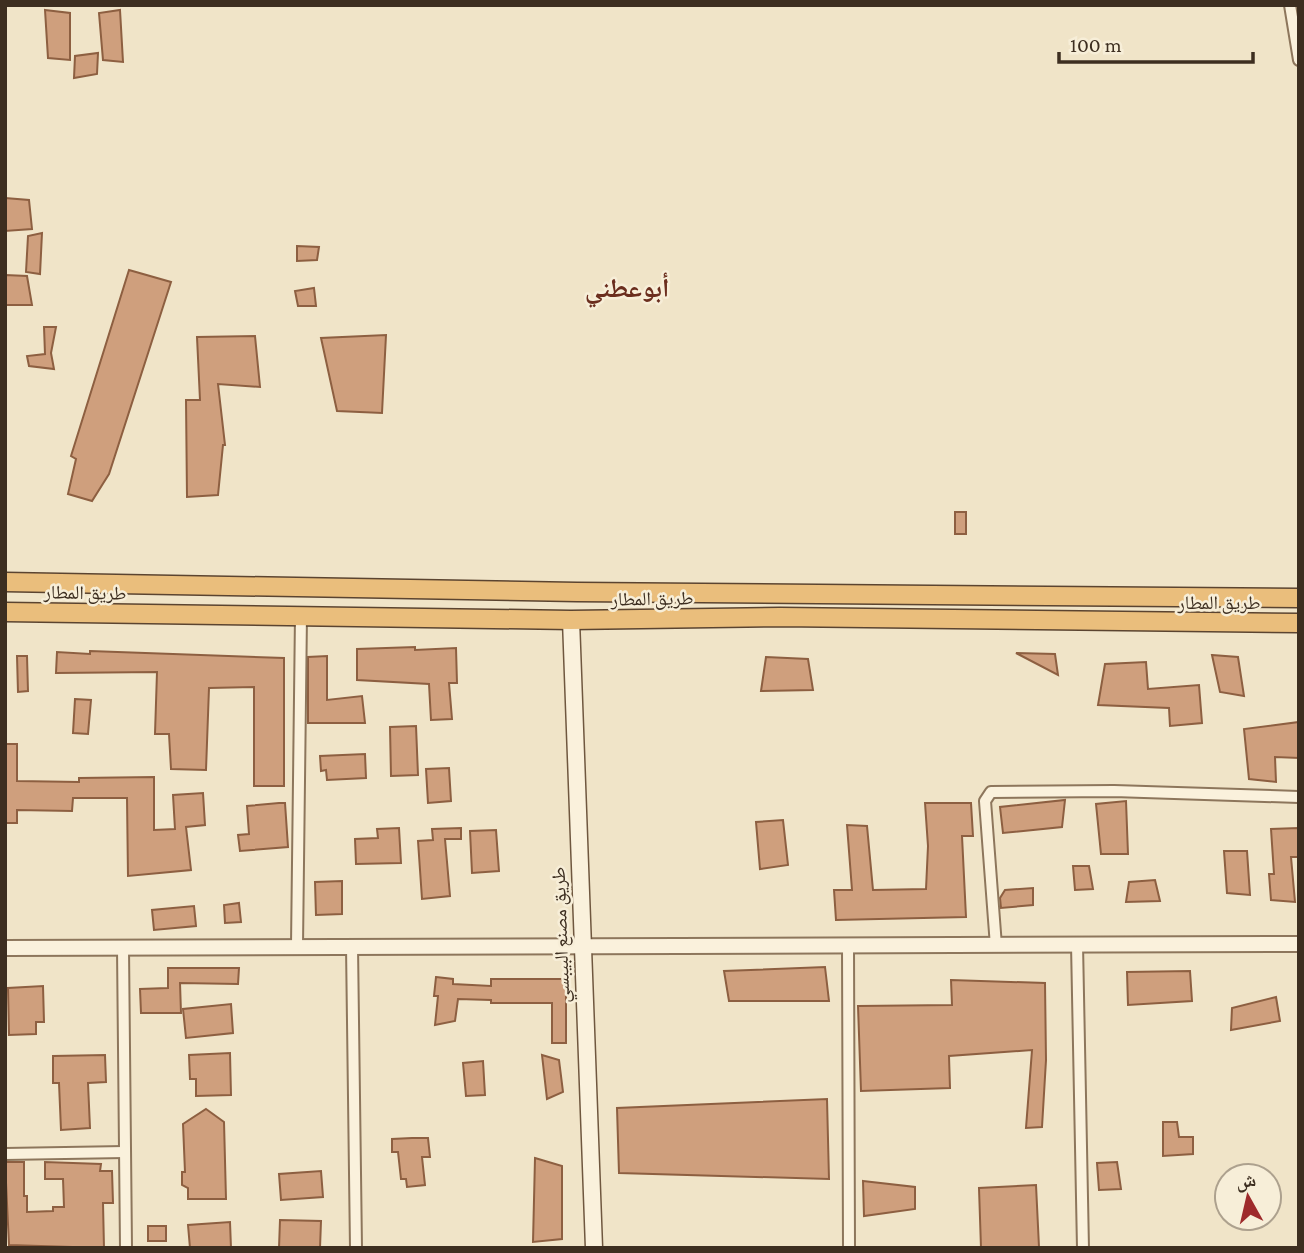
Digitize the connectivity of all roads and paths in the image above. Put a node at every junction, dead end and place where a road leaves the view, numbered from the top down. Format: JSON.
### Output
{"nodes":[{"id":1,"x":1290,"y":5,"type":"edge"},
{"id":2,"x":1299,"y":60,"type":"edge"},
{"id":3,"x":5,"y":582,"type":"edge"},
{"id":4,"x":1176,"y":597,"type":"junction"},
{"id":5,"x":1299,"y":598,"type":"edge"},
{"id":6,"x":5,"y":612,"type":"edge"},
{"id":7,"x":301,"y":615,"type":"junction"},
{"id":8,"x":571,"y":620,"type":"junction"},
{"id":9,"x":1179,"y":623,"type":"junction"},
{"id":10,"x":1299,"y":623,"type":"edge"},
{"id":11,"x":1299,"y":797,"type":"edge"},
{"id":12,"x":1077,"y":944,"type":"junction"},
{"id":13,"x":1299,"y":944,"type":"edge"},
{"id":14,"x":297,"y":946,"type":"junction"},
{"id":15,"x":352,"y":946,"type":"junction"},
{"id":16,"x":582,"y":946,"type":"junction"},
{"id":17,"x":848,"y":946,"type":"junction"},
{"id":18,"x":996,"y":946,"type":"junction"},
{"id":19,"x":5,"y":948,"type":"edge"},
{"id":20,"x":123,"y":948,"type":"junction"},
{"id":21,"x":125,"y":1152,"type":"junction"},
{"id":22,"x":5,"y":1154,"type":"edge"},
{"id":23,"x":127,"y":1248,"type":"edge"},
{"id":24,"x":356,"y":1248,"type":"edge"},
{"id":25,"x":594,"y":1248,"type":"edge"},
{"id":26,"x":849,"y":1248,"type":"edge"},
{"id":27,"x":1083,"y":1248,"type":"edge"}],
"edges":[{"from":1,"to":2,"type":"street"},
{"from":3,"to":4,"type":"highway","name":"طريق المطار"},
{"from":4,"to":5,"type":"highway","name":"طريق المطار"},
{"from":4,"to":9,"type":"highway"},
{"from":6,"to":7,"type":"highway","name":"طريق المطار"},
{"from":7,"to":8,"type":"highway","name":"طريق المطار"},
{"from":7,"to":14,"type":"street"},
{"from":8,"to":9,"type":"highway","name":"طريق المطار"},
{"from":8,"to":16,"type":"main road","name":"طريق مصنع البيبسي"},
{"from":9,"to":10,"type":"highway","name":"طريق المطار"},
{"from":11,"to":18,"type":"street"},
{"from":12,"to":13,"type":"street"},
{"from":12,"to":18,"type":"street"},
{"from":12,"to":27,"type":"street"},
{"from":14,"to":15,"type":"street"},
{"from":14,"to":20,"type":"street"},
{"from":15,"to":16,"type":"street"},
{"from":15,"to":24,"type":"street"},
{"from":16,"to":17,"type":"street"},
{"from":16,"to":25,"type":"main road","name":"طريق مصنع البيبسي"},
{"from":17,"to":18,"type":"street"},
{"from":17,"to":26,"type":"street"},
{"from":19,"to":20,"type":"street"},
{"from":20,"to":21,"type":"street"},
{"from":21,"to":22,"type":"street"},
{"from":21,"to":23,"type":"street"}]}
